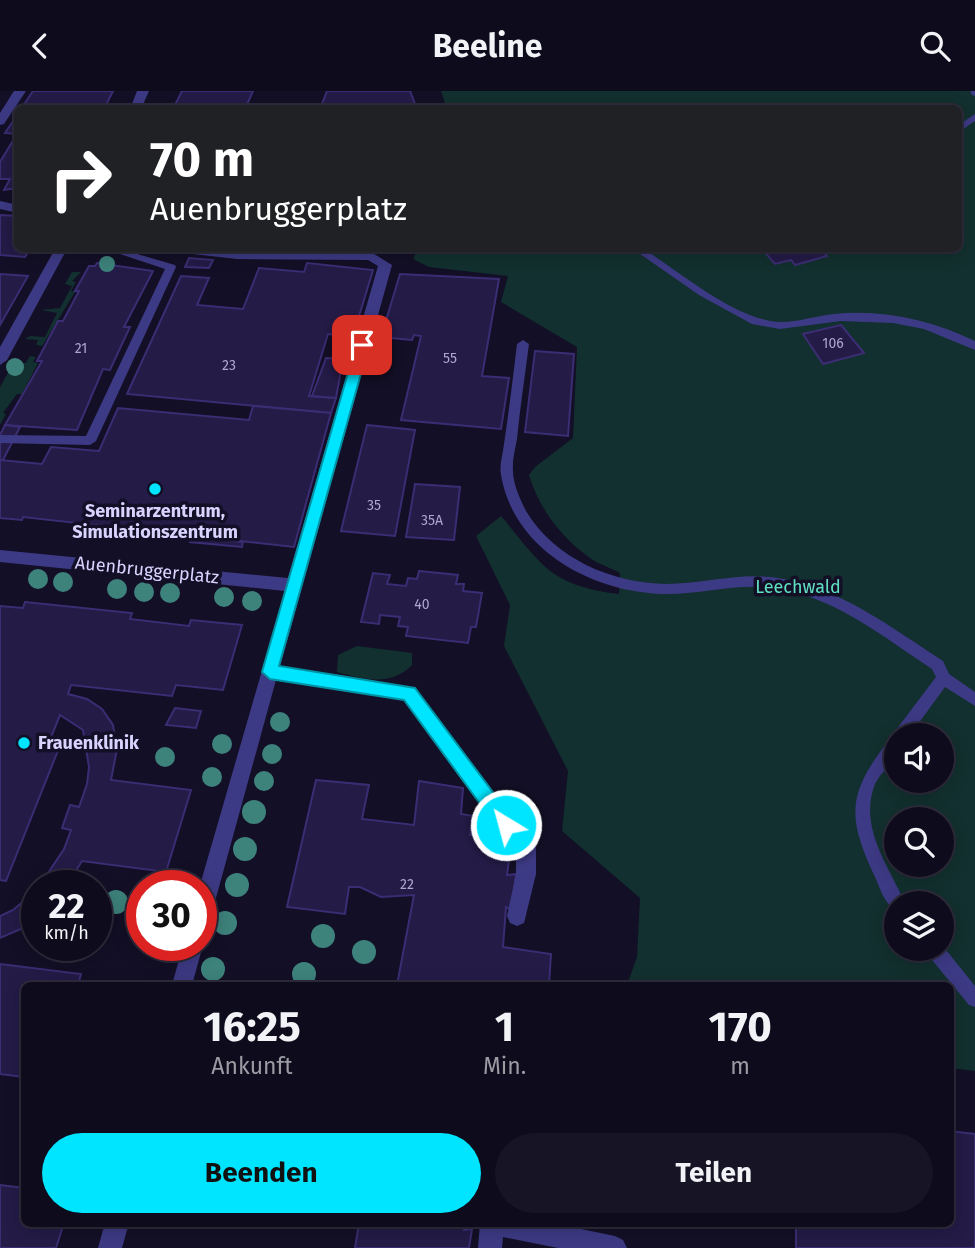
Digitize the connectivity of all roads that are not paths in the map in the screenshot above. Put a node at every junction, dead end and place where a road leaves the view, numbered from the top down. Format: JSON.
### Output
{"nodes":[{"id":1,"x":20,"y":91,"type":"edge"},
{"id":2,"x":0,"y":122,"type":"edge"},
{"id":3,"x":59,"y":252,"type":"edge"},
{"id":4,"x":116,"y":252,"type":"edge"},
{"id":5,"x":210,"y":252,"type":"edge"},
{"id":6,"x":643,"y":252,"type":"edge"},
{"id":7,"x":523,"y":344,"type":"dead end"},
{"id":8,"x":975,"y":346,"type":"edge"},
{"id":9,"x":0,"y":360,"type":"edge"},
{"id":10,"x":0,"y":439,"type":"edge"},
{"id":11,"x":0,"y":556,"type":"edge"},
{"id":12,"x":294,"y":585,"type":"junction"},
{"id":13,"x":270,"y":672,"type":"junction"},
{"id":14,"x":943,"y":678,"type":"junction"},
{"id":15,"x":975,"y":699,"type":"edge"},
{"id":16,"x":910,"y":723,"type":"edge"},
{"id":17,"x":884,"y":758,"type":"edge"},
{"id":18,"x":214,"y":870,"type":"edge"},
{"id":19,"x":891,"y":891,"type":"edge"},
{"id":20,"x":517,"y":916,"type":"dead end"},
{"id":21,"x":188,"y":961,"type":"edge"},
{"id":22,"x":944,"y":961,"type":"edge"},
{"id":23,"x":182,"y":982,"type":"edge"},
{"id":24,"x":975,"y":999,"type":"edge"},
{"id":25,"x":116,"y":1227,"type":"edge"},
{"id":26,"x":493,"y":1227,"type":"edge"},
{"id":27,"x":513,"y":1227,"type":"edge"},
{"id":28,"x":110,"y":1248,"type":"edge"},
{"id":29,"x":490,"y":1248,"type":"edge"},
{"id":30,"x":615,"y":1248,"type":"edge"}],
"edges":[{"from":1,"to":2,"type":"street"},
{"from":3,"to":9,"type":"street"},
{"from":4,"to":10,"type":"lane"},
{"from":5,"to":12,"type":"street"},
{"from":6,"to":8,"type":"lane"},
{"from":7,"to":14,"type":"lane"},
{"from":11,"to":12,"type":"street","name":"Auenbruggerplatz"},
{"from":12,"to":13,"type":"street"},
{"from":13,"to":18,"type":"street"},
{"from":13,"to":20,"type":"street"},
{"from":14,"to":15,"type":"lane"},
{"from":14,"to":16,"type":"lane"},
{"from":17,"to":19,"type":"lane"},
{"from":21,"to":23,"type":"street"},
{"from":22,"to":24,"type":"lane"},
{"from":25,"to":28,"type":"street"},
{"from":26,"to":29,"type":"street"},
{"from":27,"to":30,"type":"street"}]}
